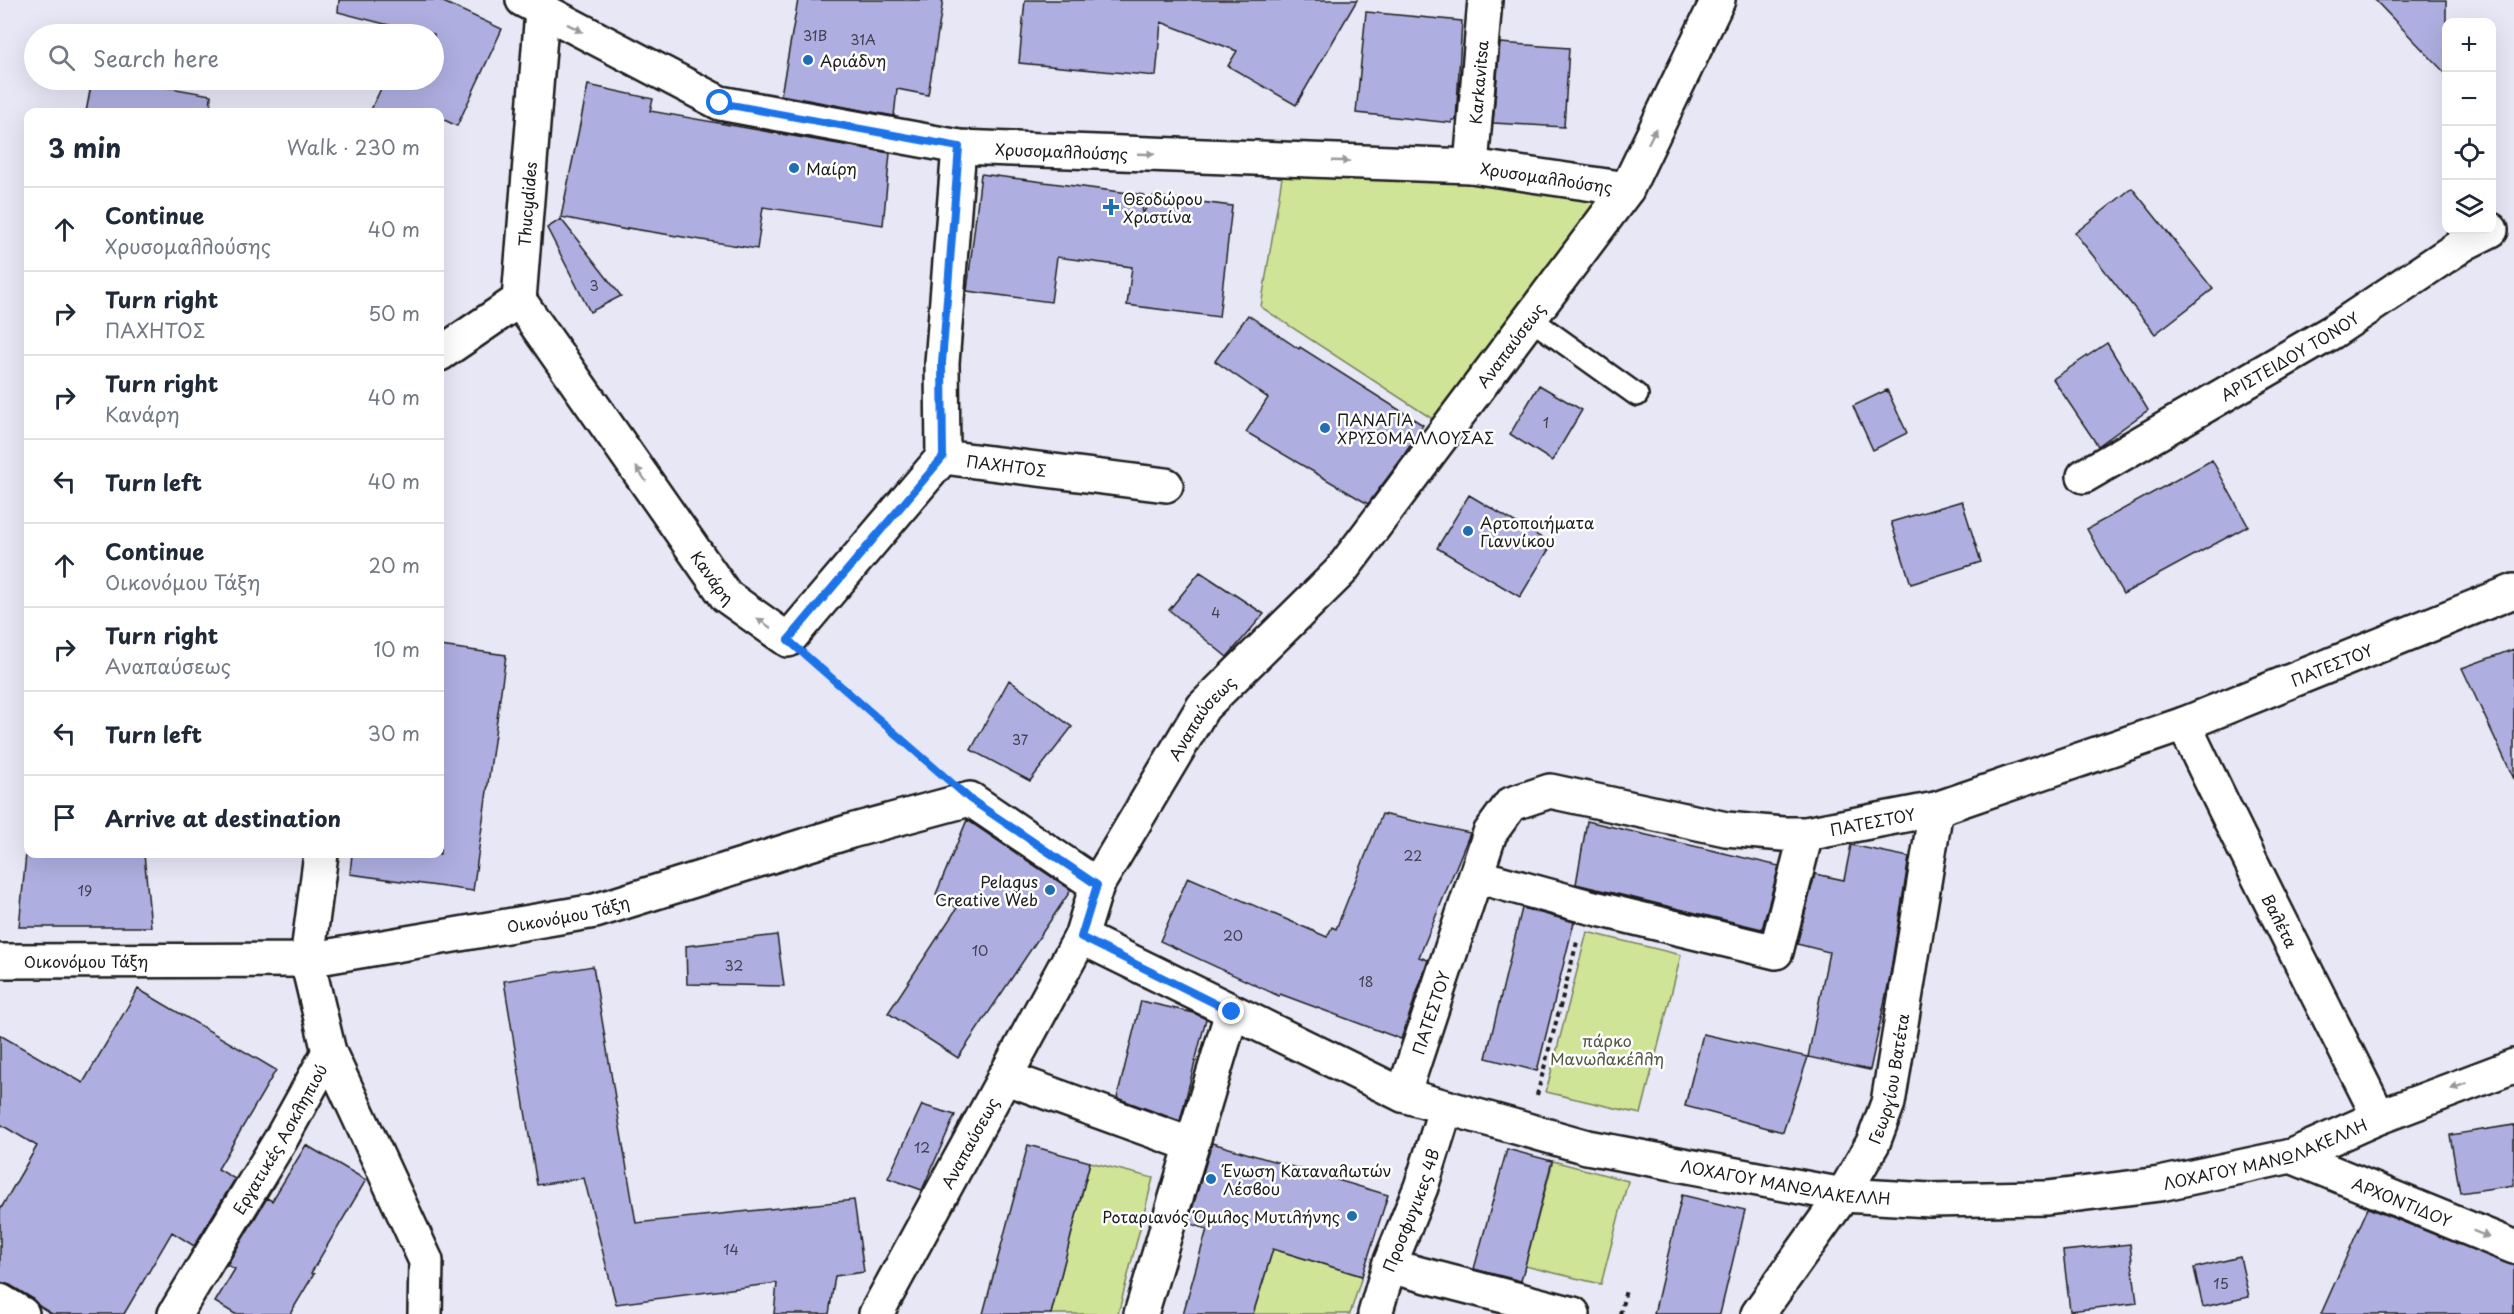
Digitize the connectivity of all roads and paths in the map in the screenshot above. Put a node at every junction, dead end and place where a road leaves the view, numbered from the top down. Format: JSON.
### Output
{"nodes":[{"id":1,"x":1485,"y":0,"type":"edge"},
{"id":2,"x":1718,"y":0,"type":"edge"},
{"id":3,"x":534,"y":4,"type":"edge"},
{"id":4,"x":959,"y":147,"type":"junction"},
{"id":5,"x":1471,"y":166,"type":"junction"},
{"id":6,"x":1627,"y":189,"type":"junction"},
{"id":7,"x":2514,"y":218,"type":"edge"},
{"id":8,"x":2496,"y":227,"type":"edge"},
{"id":9,"x":2482,"y":234,"type":"edge"},
{"id":10,"x":519,"y":300,"type":"junction"},
{"id":11,"x":1528,"y":317,"type":"junction"},
{"id":12,"x":444,"y":351,"type":"edge"},
{"id":13,"x":1637,"y":395,"type":"dead end"},
{"id":14,"x":943,"y":457,"type":"junction"},
{"id":15,"x":2084,"y":476,"type":"dead end"},
{"id":16,"x":1166,"y":485,"type":"dead end"},
{"id":17,"x":2514,"y":591,"type":"edge"},
{"id":18,"x":788,"y":640,"type":"junction"},
{"id":19,"x":2184,"y":724,"type":"junction"},
{"id":20,"x":970,"y":799,"type":"junction"},
{"id":21,"x":1936,"y":809,"type":"junction"},
{"id":22,"x":1806,"y":834,"type":"junction"},
{"id":23,"x":320,"y":858,"type":"edge"},
{"id":24,"x":1476,"y":876,"type":"junction"},
{"id":25,"x":1097,"y":885,"type":"junction"},
{"id":26,"x":1586,"y":906,"type":"junction"},
{"id":27,"x":1081,"y":937,"type":"junction"},
{"id":28,"x":307,"y":960,"type":"junction"},
{"id":29,"x":0,"y":961,"type":"edge"},
{"id":30,"x":1232,"y":1012,"type":"junction"},
{"id":31,"x":329,"y":1052,"type":"junction"},
{"id":32,"x":2514,"y":1066,"type":"edge"},
{"id":33,"x":1004,"y":1077,"type":"junction"},
{"id":34,"x":1403,"y":1095,"type":"junction"},
{"id":35,"x":1446,"y":1107,"type":"junction"},
{"id":36,"x":2379,"y":1117,"type":"junction"},
{"id":37,"x":1528,"y":1130,"type":"junction"},
{"id":38,"x":1192,"y":1145,"type":"junction"},
{"id":39,"x":2291,"y":1156,"type":"junction"},
{"id":40,"x":1843,"y":1195,"type":"junction"},
{"id":41,"x":2514,"y":1247,"type":"edge"},
{"id":42,"x":1389,"y":1266,"type":"junction"},
{"id":43,"x":1626,"y":1290,"type":"dead end"},
{"id":44,"x":0,"y":1302,"type":"edge"},
{"id":45,"x":22,"y":1314,"type":"edge"},
{"id":46,"x":175,"y":1314,"type":"edge"},
{"id":47,"x":425,"y":1314,"type":"edge"},
{"id":48,"x":876,"y":1314,"type":"edge"},
{"id":49,"x":1141,"y":1314,"type":"edge"},
{"id":50,"x":1375,"y":1314,"type":"edge"},
{"id":51,"x":1574,"y":1314,"type":"edge"},
{"id":52,"x":1620,"y":1314,"type":"edge"},
{"id":53,"x":1758,"y":1314,"type":"edge"}],
"edges":[{"from":1,"to":5,"type":"street","name":"Karkavitsa"},
{"from":6,"to":2,"type":"street","name":"Αναπαύσεως","one_way":true},
{"from":3,"to":4,"type":"street","name":"Χρυσομαλλούσης","one_way":true},
{"from":3,"to":10,"type":"street","name":"Thucydides"},
{"from":4,"to":5,"type":"street","name":"Χρυσομαλλούσης","one_way":true},
{"from":4,"to":14,"type":"street","name":"ΠΑΧΗΤΟΣ"},
{"from":5,"to":6,"type":"street","name":"Χρυσομαλλούσης"},
{"from":6,"to":11,"type":"street","name":"Αναπαύσεως"},
{"from":7,"to":8,"type":"street","name":"ΑΡΙΣΤΕΙΔΟΥ ΤΟΝΟΥ"},
{"from":9,"to":15,"type":"street","name":"ΑΡΙΣΤΕΙΔΟΥ ΤΟΝΟΥ"},
{"from":10,"to":12,"type":"street"},
{"from":18,"to":10,"type":"street","name":"Κανάρη","one_way":true},
{"from":11,"to":13,"type":"lane"},
{"from":11,"to":25,"type":"street","name":"Αναπαύσεως"},
{"from":14,"to":16,"type":"street","name":"ΠΑΧΗΤΟΣ"},
{"from":14,"to":18,"type":"street"},
{"from":17,"to":19,"type":"street","name":"ΠΑΤΕΣΤΟΥ"},
{"from":18,"to":20,"type":"path"},
{"from":19,"to":21,"type":"street","name":"ΠΑΤΕΣΤΟΥ"},
{"from":19,"to":36,"type":"street","name":"Βαλέτα"},
{"from":20,"to":25,"type":"street"},
{"from":20,"to":28,"type":"street","name":"Οικονόμου Τάξη"},
{"from":21,"to":22,"type":"street","name":"ΠΑΤΕΣΤΟΥ"},
{"from":21,"to":40,"type":"street","name":"Γεωργίου Βατέτα"},
{"from":22,"to":24,"type":"street","name":"ΠΑΤΕΣΤΟΥ"},
{"from":22,"to":26,"type":"street"},
{"from":23,"to":28,"type":"street"},
{"from":24,"to":26,"type":"street"},
{"from":24,"to":34,"type":"street","name":"ΠΑΤΕΣΤΟΥ"},
{"from":25,"to":27,"type":"street","name":"Αναπαύσεως"},
{"from":26,"to":37,"type":"path"},
{"from":27,"to":30,"type":"street","name":"ΛΟΧΑΓΟΥ ΜΑΝΩΛΑΚΕΛΛΗ"},
{"from":27,"to":33,"type":"street","name":"Αναπαύσεως"},
{"from":28,"to":29,"type":"street","name":"Οικονόμου Τάξη"},
{"from":28,"to":31,"type":"street"},
{"from":30,"to":34,"type":"street","name":"ΛΟΧΑΓΟΥ ΜΑΝΩΛΑΚΕΛΛΗ"},
{"from":30,"to":38,"type":"street"},
{"from":31,"to":46,"type":"street","name":"Εργατικές Ασκληπιού"},
{"from":31,"to":47,"type":"street","name":"Εργατικές Ασκληπιού"},
{"from":32,"to":36,"type":"street","name":"ΛΟΧΑΓΟΥ ΜΑΝΩΛΑΚΕΛΛΗ","one_way":true},
{"from":33,"to":38,"type":"street"},
{"from":33,"to":48,"type":"street","name":"Αναπαύσεως"},
{"from":34,"to":35,"type":"street","name":"ΛΟΧΑΓΟΥ ΜΑΝΩΛΑΚΕΛΛΗ"},
{"from":35,"to":37,"type":"street","name":"ΛΟΧΑΓΟΥ ΜΑΝΩΛΑΚΕΛΛΗ"},
{"from":35,"to":42,"type":"street","name":"Προσφυγικες 4Β"},
{"from":36,"to":39,"type":"street","name":"ΛΟΧΑΓΟΥ ΜΑΝΩΛΑΚΕΛΛΗ"},
{"from":37,"to":40,"type":"street","name":"ΛΟΧΑΓΟΥ ΜΑΝΩΛΑΚΕΛΛΗ"},
{"from":38,"to":49,"type":"street"},
{"from":39,"to":40,"type":"street","name":"ΛΟΧΑΓΟΥ ΜΑΝΩΛΑΚΕΛΛΗ"},
{"from":39,"to":41,"type":"street","name":"ΑΡΧΟΝΤΙΔΟΥ","one_way":true},
{"from":40,"to":53,"type":"street","name":"Γεωργίου Βατέτα"},
{"from":42,"to":50,"type":"street","name":"Προσφυγικες 4Β"},
{"from":42,"to":51,"type":"street"},
{"from":43,"to":52,"type":"path"},
{"from":44,"to":45,"type":"street"}]}
